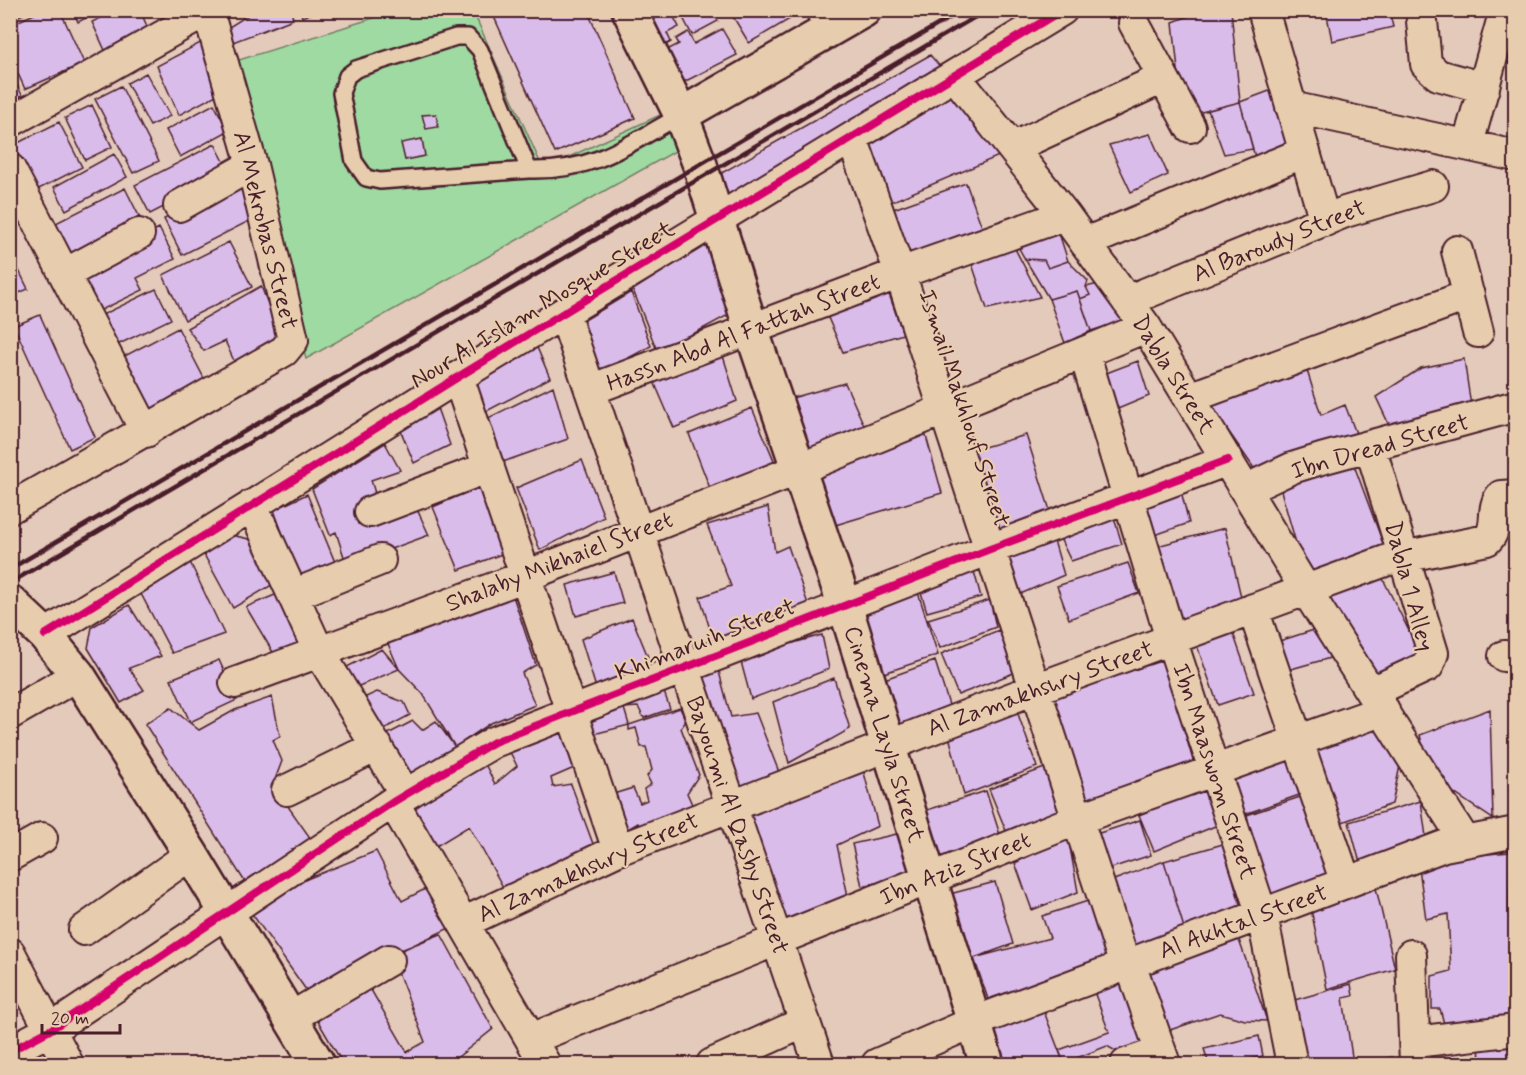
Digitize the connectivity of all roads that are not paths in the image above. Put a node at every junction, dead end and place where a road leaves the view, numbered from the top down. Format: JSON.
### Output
{"nodes":[{"id":1,"x":629,"y":10,"type":"edge"},
{"id":2,"x":864,"y":10,"type":"edge"},
{"id":3,"x":1062,"y":10,"type":"edge"},
{"id":4,"x":1263,"y":10,"type":"edge"},
{"id":5,"x":1420,"y":10,"type":"edge"},
{"id":6,"x":1505,"y":10,"type":"edge"},
{"id":7,"x":194,"y":14,"type":"edge"},
{"id":8,"x":826,"y":20,"type":"edge"},
{"id":9,"x":1134,"y":23,"type":"dead end"},
{"id":10,"x":955,"y":75,"type":"junction"},
{"id":11,"x":1163,"y":78,"type":"junction"},
{"id":12,"x":1484,"y":88,"type":"junction"},
{"id":13,"x":1291,"y":107,"type":"junction"},
{"id":14,"x":681,"y":115,"type":"junction"},
{"id":15,"x":10,"y":122,"type":"edge"},
{"id":16,"x":1190,"y":127,"type":"dead end"},
{"id":17,"x":852,"y":138,"type":"junction"},
{"id":18,"x":1468,"y":144,"type":"junction"},
{"id":19,"x":1012,"y":148,"type":"junction"},
{"id":20,"x":1305,"y":152,"type":"junction"},
{"id":21,"x":1515,"y":156,"type":"edge"},
{"id":22,"x":252,"y":165,"type":"junction"},
{"id":23,"x":10,"y":170,"type":"edge"},
{"id":24,"x":529,"y":170,"type":"junction"},
{"id":25,"x":1433,"y":186,"type":"dead end"},
{"id":26,"x":179,"y":206,"type":"dead end"},
{"id":27,"x":1065,"y":215,"type":"junction"},
{"id":28,"x":716,"y":220,"type":"junction"},
{"id":29,"x":1325,"y":221,"type":"junction"},
{"id":30,"x":139,"y":234,"type":"dead end"},
{"id":31,"x":1085,"y":243,"type":"junction"},
{"id":32,"x":1457,"y":250,"type":"dead end"},
{"id":33,"x":900,"y":273,"type":"junction"},
{"id":34,"x":65,"y":274,"type":"junction"},
{"id":35,"x":1469,"y":295,"type":"junction"},
{"id":36,"x":1127,"y":301,"type":"junction"},
{"id":37,"x":564,"y":313,"type":"junction"},
{"id":38,"x":1146,"y":327,"type":"junction"},
{"id":39,"x":751,"y":329,"type":"junction"},
{"id":40,"x":1478,"y":332,"type":"dead end"},
{"id":41,"x":1084,"y":352,"type":"junction"},
{"id":42,"x":458,"y":377,"type":"junction"},
{"id":43,"x":590,"y":390,"type":"junction"},
{"id":44,"x":1189,"y":398,"type":"junction"},
{"id":45,"x":1515,"y":406,"type":"edge"},
{"id":46,"x":945,"y":409,"type":"junction"},
{"id":47,"x":146,"y":432,"type":"junction"},
{"id":48,"x":1370,"y":446,"type":"junction"},
{"id":49,"x":1228,"y":460,"type":"junction"},
{"id":50,"x":489,"y":467,"type":"junction"},
{"id":51,"x":799,"y":470,"type":"junction"},
{"id":52,"x":1245,"y":490,"type":"junction"},
{"id":53,"x":1128,"y":497,"type":"junction"},
{"id":54,"x":1506,"y":499,"type":"edge"},
{"id":55,"x":252,"y":505,"type":"junction"},
{"id":56,"x":10,"y":508,"type":"edge"},
{"id":57,"x":370,"y":512,"type":"dead end"},
{"id":58,"x":638,"y":531,"type":"junction"},
{"id":59,"x":990,"y":549,"type":"junction"},
{"id":60,"x":1404,"y":556,"type":"junction"},
{"id":61,"x":380,"y":560,"type":"dead end"},
{"id":62,"x":526,"y":576,"type":"junction"},
{"id":63,"x":1306,"y":590,"type":"junction"},
{"id":64,"x":293,"y":595,"type":"junction"},
{"id":65,"x":10,"y":602,"type":"edge"},
{"id":66,"x":845,"y":606,"type":"junction"},
{"id":67,"x":1253,"y":609,"type":"junction"},
{"id":68,"x":45,"y":635,"type":"junction"},
{"id":69,"x":1171,"y":639,"type":"junction"},
{"id":70,"x":318,"y":650,"type":"junction"},
{"id":71,"x":685,"y":667,"type":"junction"},
{"id":72,"x":78,"y":675,"type":"junction"},
{"id":73,"x":235,"y":683,"type":"dead end"},
{"id":74,"x":1035,"y":689,"type":"junction"},
{"id":75,"x":1378,"y":701,"type":"junction"},
{"id":76,"x":570,"y":711,"type":"junction"},
{"id":77,"x":10,"y":714,"type":"edge"},
{"id":78,"x":1298,"y":741,"type":"junction"},
{"id":79,"x":888,"y":744,"type":"junction"},
{"id":80,"x":377,"y":746,"type":"junction"},
{"id":81,"x":1214,"y":771,"type":"junction"},
{"id":82,"x":287,"y":790,"type":"dead end"},
{"id":83,"x":399,"y":798,"type":"junction"},
{"id":84,"x":731,"y":804,"type":"junction"},
{"id":85,"x":1078,"y":819,"type":"junction"},
{"id":86,"x":1515,"y":832,"type":"edge"},
{"id":87,"x":42,"y":838,"type":"dead end"},
{"id":88,"x":1465,"y":841,"type":"junction"},
{"id":89,"x":618,"y":850,"type":"junction"},
{"id":90,"x":191,"y":854,"type":"junction"},
{"id":91,"x":10,"y":856,"type":"edge"},
{"id":92,"x":930,"y":879,"type":"junction"},
{"id":93,"x":1346,"y":883,"type":"junction"},
{"id":94,"x":226,"y":914,"type":"junction"},
{"id":95,"x":1262,"y":915,"type":"junction"},
{"id":96,"x":465,"y":922,"type":"junction"},
{"id":97,"x":84,"y":930,"type":"dead end"},
{"id":98,"x":777,"y":939,"type":"junction"},
{"id":99,"x":10,"y":953,"type":"edge"},
{"id":100,"x":1411,"y":955,"type":"dead end"},
{"id":101,"x":389,"y":960,"type":"dead end"},
{"id":102,"x":1127,"y":964,"type":"junction"},
{"id":103,"x":290,"y":1018,"type":"junction"},
{"id":104,"x":805,"y":1022,"type":"junction"},
{"id":105,"x":974,"y":1022,"type":"junction"},
{"id":106,"x":50,"y":1030,"type":"junction"},
{"id":107,"x":1515,"y":1030,"type":"edge"},
{"id":108,"x":10,"y":1051,"type":"edge"},
{"id":109,"x":538,"y":1052,"type":"edge"},
{"id":110,"x":1415,"y":1053,"type":"edge"},
{"id":111,"x":1163,"y":1058,"type":"edge"},
{"id":112,"x":1128,"y":1064,"type":"edge"},
{"id":113,"x":68,"y":1065,"type":"edge"},
{"id":114,"x":318,"y":1065,"type":"edge"},
{"id":115,"x":712,"y":1065,"type":"edge"},
{"id":116,"x":819,"y":1065,"type":"edge"},
{"id":117,"x":877,"y":1065,"type":"edge"},
{"id":118,"x":987,"y":1065,"type":"edge"},
{"id":119,"x":1293,"y":1065,"type":"edge"}],
"edges":[{"from":1,"to":14,"type":"street","name":"Cinema Layla Street"},
{"from":2,"to":8,"type":"street"},
{"from":3,"to":10,"type":"street","name":"Nour Al Islam Mosque Street"},
{"from":4,"to":13,"type":"street"},
{"from":5,"to":12,"type":"street"},
{"from":6,"to":12,"type":"street"},
{"from":7,"to":15,"type":"street"},
{"from":7,"to":22,"type":"street","name":"Al Mekrobas Street"},
{"from":8,"to":14,"type":"street"},
{"from":9,"to":11,"type":"street"},
{"from":10,"to":17,"type":"street","name":"Nour Al Islam Mosque Street"},
{"from":10,"to":19,"type":"street","name":"Dabla Street"},
{"from":11,"to":16,"type":"street"},
{"from":11,"to":19,"type":"street"},
{"from":12,"to":18,"type":"street"},
{"from":13,"to":18,"type":"street"},
{"from":13,"to":20,"type":"street"},
{"from":14,"to":24,"type":"lane"},
{"from":14,"to":28,"type":"street","name":"Cinema Layla Street"},
{"from":17,"to":28,"type":"street","name":"Nour Al Islam Mosque Street"},
{"from":17,"to":33,"type":"street","name":"Ismail Makhlouf Street"},
{"from":18,"to":21,"type":"street"},
{"from":19,"to":27,"type":"street","name":"Dabla Street"},
{"from":20,"to":29,"type":"street"},
{"from":20,"to":31,"type":"street"},
{"from":22,"to":26,"type":"street"},
{"from":22,"to":47,"type":"street","name":"Al Mekrobas Street"},
{"from":23,"to":34,"type":"street"},
{"from":24,"to":24,"type":"lane"},
{"from":25,"to":29,"type":"street","name":"Al Baroudy Street"},
{"from":27,"to":31,"type":"street","name":"Dabla Street"},
{"from":27,"to":33,"type":"street","name":"Hassn Abd Al Fattah Street"},
{"from":28,"to":37,"type":"street","name":"Nour Al Islam Mosque Street"},
{"from":28,"to":39,"type":"street","name":"Cinema Layla Street"},
{"from":29,"to":36,"type":"street","name":"Al Baroudy Street"},
{"from":30,"to":34,"type":"street"},
{"from":31,"to":36,"type":"street","name":"Dabla Street"},
{"from":32,"to":35,"type":"street"},
{"from":33,"to":39,"type":"street","name":"Hassn Abd Al Fattah Street"},
{"from":33,"to":46,"type":"street","name":"Ismail Makhlouf Street"},
{"from":34,"to":47,"type":"street"},
{"from":35,"to":40,"type":"street"},
{"from":35,"to":44,"type":"street"},
{"from":36,"to":38,"type":"street","name":"Dabla Street"},
{"from":37,"to":42,"type":"street","name":"Nour Al Islam Mosque Street"},
{"from":37,"to":43,"type":"street","name":"Bayoumi Al Qasby Street"},
{"from":38,"to":41,"type":"street","name":"Shalaby Mikhaiel Street"},
{"from":38,"to":44,"type":"street","name":"Dabla Street"},
{"from":39,"to":43,"type":"street","name":"Hassn Abd Al Fattah Street"},
{"from":39,"to":51,"type":"street","name":"Cinema Layla Street"},
{"from":41,"to":46,"type":"street","name":"Shalaby Mikhaiel Street"},
{"from":41,"to":53,"type":"street","name":"Ibn Maaswom Street"},
{"from":42,"to":50,"type":"street"},
{"from":42,"to":55,"type":"street","name":"Nour Al Islam Mosque Street"},
{"from":43,"to":58,"type":"street","name":"Bayoumi Al Qasby Street"},
{"from":44,"to":49,"type":"street","name":"Dabla Street"},
{"from":45,"to":48,"type":"street","name":"Ibn Dread Street"},
{"from":46,"to":51,"type":"street","name":"Shalaby Mikhaiel Street"},
{"from":46,"to":59,"type":"street","name":"Ismail Makhlouf Street"},
{"from":47,"to":56,"type":"street","name":"Al Mekrobas Street"},
{"from":48,"to":52,"type":"street","name":"Ibn Dread Street"},
{"from":48,"to":60,"type":"street","name":"Dabla 1 Alley"},
{"from":49,"to":52,"type":"street","name":"Dabla Street"},
{"from":49,"to":53,"type":"street","name":"Khimaruih Street"},
{"from":50,"to":57,"type":"street"},
{"from":50,"to":62,"type":"street"},
{"from":51,"to":58,"type":"street","name":"Shalaby Mikhaiel Street"},
{"from":51,"to":66,"type":"street","name":"Cinema Layla Street"},
{"from":52,"to":63,"type":"street","name":"Dabla Street"},
{"from":53,"to":59,"type":"street","name":"Khimaruih Street"},
{"from":53,"to":69,"type":"street","name":"Ibn Maaswom Street"},
{"from":54,"to":60,"type":"street","name":"Al Zamakhshry Street"},
{"from":55,"to":64,"type":"street"},
{"from":55,"to":68,"type":"street","name":"Nour Al Islam Mosque Street"},
{"from":58,"to":62,"type":"street","name":"Shalaby Mikhaiel Street"},
{"from":58,"to":71,"type":"street","name":"Bayoumi Al Qasby Street"},
{"from":59,"to":66,"type":"street","name":"Khimaruih Street"},
{"from":59,"to":74,"type":"street","name":"Ismail Makhlouf Street"},
{"from":60,"to":63,"type":"street","name":"Al Zamakhshry Street"},
{"from":60,"to":75,"type":"street","name":"Dabla 1 Alley"},
{"from":61,"to":64,"type":"street"},
{"from":62,"to":70,"type":"street","name":"Shalaby Mikhaiel Street"},
{"from":62,"to":76,"type":"street"},
{"from":63,"to":67,"type":"street","name":"Al Zamakhshry Street"},
{"from":63,"to":75,"type":"street","name":"Dabla Street"},
{"from":64,"to":70,"type":"street"},
{"from":65,"to":68,"type":"street"},
{"from":66,"to":71,"type":"street","name":"Khimaruih Street"},
{"from":66,"to":79,"type":"street","name":"Cinema Layla Street"},
{"from":67,"to":69,"type":"street","name":"Al Zamakhshry Street"},
{"from":67,"to":78,"type":"street"},
{"from":68,"to":72,"type":"street"},
{"from":69,"to":74,"type":"street","name":"Al Zamakhshry Street"},
{"from":69,"to":81,"type":"street","name":"Ibn Maaswom Street"},
{"from":70,"to":73,"type":"street","name":"Shalaby Mikhaiel Street"},
{"from":70,"to":80,"type":"street"},
{"from":71,"to":76,"type":"street","name":"Khimaruih Street"},
{"from":71,"to":84,"type":"street","name":"Bayoumi Al Qasby Street"},
{"from":72,"to":77,"type":"street"},
{"from":72,"to":90,"type":"street"},
{"from":74,"to":79,"type":"street","name":"Al Zamakhshry Street"},
{"from":74,"to":85,"type":"street","name":"Ismail Makhlouf Street"},
{"from":75,"to":78,"type":"street","name":"Ibn Aziz Street"},
{"from":75,"to":88,"type":"street","name":"Dabla Street"},
{"from":76,"to":83,"type":"street","name":"Khimaruih Street"},
{"from":76,"to":89,"type":"street"},
{"from":78,"to":81,"type":"street","name":"Ibn Aziz Street"},
{"from":78,"to":93,"type":"street"},
{"from":79,"to":84,"type":"street","name":"Al Zamakhshry Street"},
{"from":79,"to":92,"type":"street","name":"Cinema Layla Street"},
{"from":80,"to":82,"type":"street"},
{"from":80,"to":83,"type":"street"},
{"from":81,"to":85,"type":"street","name":"Ibn Aziz Street"},
{"from":81,"to":95,"type":"street","name":"Ibn Maaswom Street"},
{"from":83,"to":94,"type":"street","name":"Khimaruih Street"},
{"from":83,"to":96,"type":"street"},
{"from":84,"to":89,"type":"street","name":"Al Zamakhshry Street"},
{"from":84,"to":98,"type":"street","name":"Bayoumi Al Qasby Street"},
{"from":85,"to":92,"type":"street","name":"Ibn Aziz Street"},
{"from":85,"to":102,"type":"street","name":"Ismail Makhlouf Street"},
{"from":86,"to":88,"type":"street","name":"Al Akhtal Street"},
{"from":87,"to":91,"type":"street"},
{"from":88,"to":93,"type":"street","name":"Al Akhtal Street"},
{"from":89,"to":96,"type":"street","name":"Al Zamakhshry Street"},
{"from":90,"to":94,"type":"street"},
{"from":90,"to":97,"type":"street"},
{"from":92,"to":98,"type":"street","name":"Ibn Aziz Street"},
{"from":92,"to":105,"type":"street","name":"Cinema Layla Street"},
{"from":93,"to":95,"type":"street","name":"Al Akhtal Street"},
{"from":94,"to":103,"type":"street"},
{"from":94,"to":106,"type":"street","name":"Khimaruih Street"},
{"from":95,"to":102,"type":"street","name":"Al Akhtal Street"},
{"from":95,"to":119,"type":"street","name":"Ibn Maaswom Street"},
{"from":96,"to":109,"type":"street"},
{"from":98,"to":104,"type":"street","name":"Bayoumi Al Qasby Street"},
{"from":98,"to":109,"type":"street","name":"Ibn Aziz Street"},
{"from":99,"to":106,"type":"street"},
{"from":100,"to":110,"type":"street"},
{"from":101,"to":103,"type":"street"},
{"from":102,"to":105,"type":"street","name":"Al Akhtal Street"},
{"from":102,"to":111,"type":"street","name":"Ismail Makhlouf Street"},
{"from":103,"to":114,"type":"street"},
{"from":104,"to":115,"type":"street"},
{"from":104,"to":116,"type":"street","name":"Bayoumi Al Qasby Street"},
{"from":105,"to":117,"type":"street"},
{"from":105,"to":118,"type":"street","name":"Cinema Layla Street"},
{"from":106,"to":108,"type":"street","name":"Khimaruih Street"},
{"from":106,"to":113,"type":"street"},
{"from":107,"to":110,"type":"street"},
{"from":111,"to":112,"type":"street"}]}
